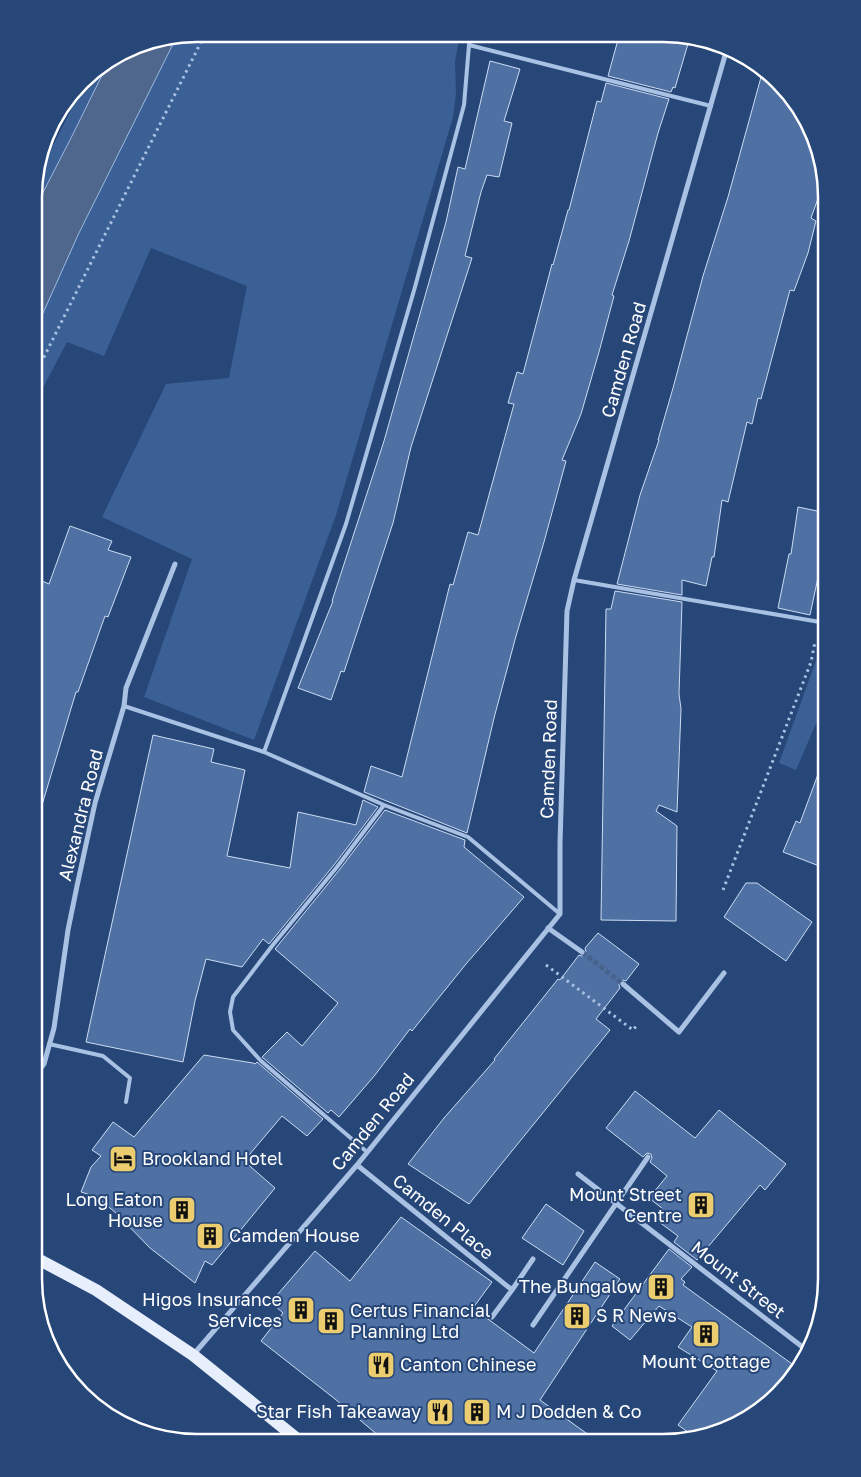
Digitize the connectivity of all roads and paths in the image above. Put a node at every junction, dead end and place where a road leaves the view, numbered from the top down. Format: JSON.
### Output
{"nodes":[{"id":1,"x":201,"y":42,"type":"edge"},
{"id":2,"x":470,"y":42,"type":"edge"},
{"id":3,"x":469,"y":45,"type":"junction"},
{"id":4,"x":725,"y":55,"type":"edge"},
{"id":5,"x":711,"y":106,"type":"junction"},
{"id":6,"x":42,"y":361,"type":"edge"},
{"id":7,"x":175,"y":564,"type":"dead end"},
{"id":8,"x":574,"y":580,"type":"junction"},
{"id":9,"x":818,"y":622,"type":"edge"},
{"id":10,"x":818,"y":631,"type":"edge"},
{"id":11,"x":124,"y":706,"type":"junction"},
{"id":12,"x":264,"y":752,"type":"junction"},
{"id":13,"x":384,"y":805,"type":"junction"},
{"id":14,"x":723,"y":890,"type":"dead end"},
{"id":15,"x":560,"y":914,"type":"junction"},
{"id":16,"x":548,"y":928,"type":"junction"},
{"id":17,"x":529,"y":952,"type":"junction"},
{"id":18,"x":582,"y":952,"type":"tunnel mouth"},
{"id":19,"x":724,"y":974,"type":"dead end"},
{"id":20,"x":623,"y":984,"type":"tunnel mouth"},
{"id":21,"x":651,"y":1008,"type":"junction"},
{"id":22,"x":50,"y":1044,"type":"junction"},
{"id":23,"x":42,"y":1067,"type":"edge"},
{"id":24,"x":126,"y":1102,"type":"dead end"},
{"id":25,"x":367,"y":1152,"type":"junction"},
{"id":26,"x":648,"y":1157,"type":"dead end"},
{"id":27,"x":356,"y":1165,"type":"junction"},
{"id":28,"x":578,"y":1174,"type":"dead end"},
{"id":29,"x":616,"y":1204,"type":"junction"},
{"id":30,"x":533,"y":1259,"type":"dead end"},
{"id":31,"x":42,"y":1261,"type":"edge"},
{"id":32,"x":512,"y":1290,"type":"junction"},
{"id":33,"x":492,"y":1317,"type":"dead end"},
{"id":34,"x":533,"y":1325,"type":"dead end"},
{"id":35,"x":803,"y":1347,"type":"edge"},
{"id":36,"x":193,"y":1355,"type":"junction"},
{"id":37,"x":291,"y":1434,"type":"edge"}],
"edges":[{"from":1,"to":6,"type":"path"},
{"from":2,"to":3,"type":"lane"},
{"from":3,"to":5,"type":"lane"},
{"from":3,"to":12,"type":"lane"},
{"from":4,"to":5,"type":"street","name":"Camden Road"},
{"from":5,"to":8,"type":"street","name":"Camden Road"},
{"from":7,"to":11,"type":"street","name":"Alexandra Road"},
{"from":8,"to":9,"type":"lane"},
{"from":8,"to":15,"type":"street","name":"Camden Road"},
{"from":10,"to":14,"type":"path"},
{"from":11,"to":12,"type":"lane"},
{"from":11,"to":22,"type":"street","name":"Alexandra Road"},
{"from":12,"to":13,"type":"lane"},
{"from":13,"to":15,"type":"lane"},
{"from":13,"to":25,"type":"lane"},
{"from":15,"to":16,"type":"street","name":"Camden Road"},
{"from":16,"to":17,"type":"street","name":"Camden Road"},
{"from":16,"to":18,"type":"street"},
{"from":17,"to":21,"type":"path"},
{"from":17,"to":25,"type":"street","name":"Camden Road"},
{"from":19,"to":21,"type":"street"},
{"from":20,"to":21,"type":"street"},
{"from":22,"to":23,"type":"street","name":"Alexandra Road"},
{"from":22,"to":24,"type":"lane"},
{"from":25,"to":27,"type":"street","name":"Camden Road"},
{"from":26,"to":29,"type":"street"},
{"from":27,"to":32,"type":"street","name":"Camden Place"},
{"from":27,"to":36,"type":"street","name":"Camden Road"},
{"from":28,"to":29,"type":"street","name":"Mount Street"},
{"from":29,"to":34,"type":"street"},
{"from":29,"to":35,"type":"street","name":"Mount Street"},
{"from":30,"to":32,"type":"street"},
{"from":31,"to":36,"type":"main road"},
{"from":32,"to":33,"type":"street"},
{"from":36,"to":37,"type":"main road"}]}
